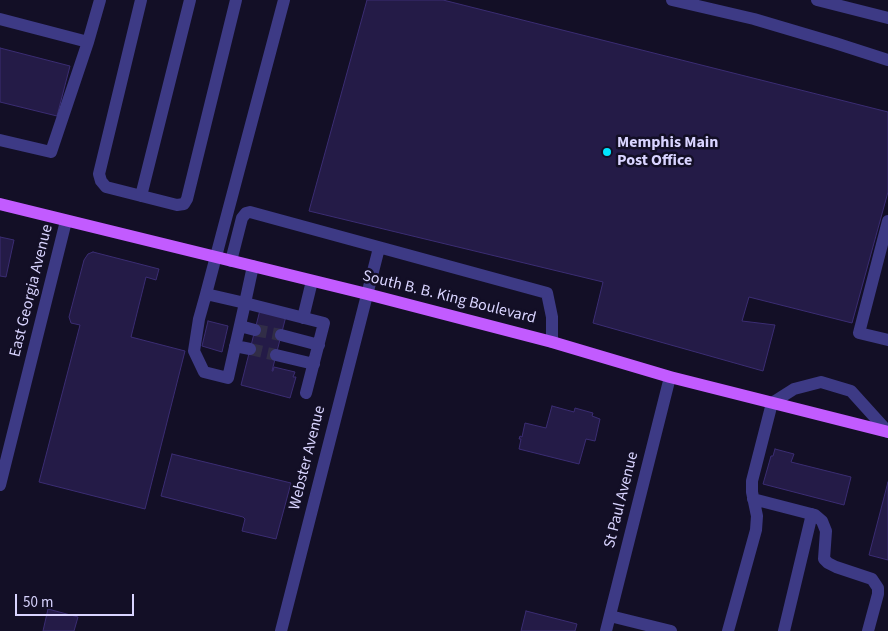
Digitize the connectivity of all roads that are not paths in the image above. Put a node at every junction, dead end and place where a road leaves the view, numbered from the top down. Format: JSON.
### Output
{"nodes":[{"id":1,"x":100,"y":0,"type":"edge"},
{"id":2,"x":141,"y":0,"type":"edge"},
{"id":3,"x":190,"y":0,"type":"edge"},
{"id":4,"x":236,"y":0,"type":"edge"},
{"id":5,"x":284,"y":0,"type":"edge"},
{"id":6,"x":672,"y":0,"type":"edge"},
{"id":7,"x":817,"y":0,"type":"edge"},
{"id":8,"x":888,"y":18,"type":"edge"},
{"id":9,"x":0,"y":19,"type":"edge"},
{"id":10,"x":88,"y":42,"type":"junction"},
{"id":11,"x":887,"y":55,"type":"edge"},
{"id":12,"x":0,"y":140,"type":"edge"},
{"id":13,"x":142,"y":196,"type":"junction"},
{"id":14,"x":0,"y":204,"type":"edge"},
{"id":15,"x":66,"y":221,"type":"junction"},
{"id":16,"x":888,"y":221,"type":"edge"},
{"id":17,"x":380,"y":248,"type":"junction"},
{"id":18,"x":217,"y":257,"type":"junction"},
{"id":19,"x":231,"y":261,"type":"junction"},
{"id":20,"x":253,"y":266,"type":"junction"},
{"id":21,"x":312,"y":281,"type":"junction"},
{"id":22,"x":206,"y":294,"type":"junction"},
{"id":23,"x":367,"y":294,"type":"junction"},
{"id":24,"x":245,"y":303,"type":"junction"},
{"id":25,"x":303,"y":318,"type":"junction"},
{"id":26,"x":240,"y":326,"type":"junction"},
{"id":27,"x":255,"y":330,"type":"tunnel mouth"},
{"id":28,"x":281,"y":335,"type":"tunnel mouth"},
{"id":29,"x":888,"y":340,"type":"edge"},
{"id":30,"x":552,"y":342,"type":"junction"},
{"id":31,"x":319,"y":344,"type":"junction"},
{"id":32,"x":235,"y":346,"type":"junction"},
{"id":33,"x":250,"y":349,"type":"tunnel mouth"},
{"id":34,"x":276,"y":355,"type":"tunnel mouth"},
{"id":35,"x":314,"y":364,"type":"junction"},
{"id":36,"x":670,"y":377,"type":"junction"},
{"id":37,"x":306,"y":393,"type":"dead end"},
{"id":38,"x":772,"y":403,"type":"junction"},
{"id":39,"x":888,"y":432,"type":"edge"},
{"id":40,"x":0,"y":485,"type":"edge"},
{"id":41,"x":753,"y":499,"type":"junction"},
{"id":42,"x":812,"y":514,"type":"junction"},
{"id":43,"x":610,"y":616,"type":"junction"},
{"id":44,"x":281,"y":631,"type":"edge"},
{"id":45,"x":606,"y":631,"type":"edge"},
{"id":46,"x":671,"y":631,"type":"edge"},
{"id":47,"x":728,"y":631,"type":"edge"},
{"id":48,"x":784,"y":631,"type":"edge"},
{"id":49,"x":868,"y":631,"type":"edge"}],
"edges":[{"from":1,"to":10,"type":"street"},
{"from":2,"to":13,"type":"street"},
{"from":3,"to":13,"type":"street"},
{"from":4,"to":13,"type":"street"},
{"from":5,"to":18,"type":"street"},
{"from":6,"to":11,"type":"street"},
{"from":7,"to":8,"type":"street"},
{"from":9,"to":10,"type":"street"},
{"from":10,"to":12,"type":"street"},
{"from":14,"to":15,"type":"main road","name":"South B. B. King Boulevard"},
{"from":15,"to":18,"type":"main road","name":"South B. B. King Boulevard"},
{"from":15,"to":40,"type":"street","name":"East Georgia Avenue"},
{"from":16,"to":29,"type":"street"},
{"from":17,"to":19,"type":"street"},
{"from":17,"to":23,"type":"street","name":"Webster Avenue"},
{"from":17,"to":30,"type":"street"},
{"from":18,"to":19,"type":"main road","name":"South B. B. King Boulevard"},
{"from":18,"to":22,"type":"street"},
{"from":19,"to":20,"type":"main road","name":"South B. B. King Boulevard"},
{"from":20,"to":21,"type":"main road","name":"South B. B. King Boulevard"},
{"from":20,"to":24,"type":"street"},
{"from":21,"to":23,"type":"main road","name":"South B. B. King Boulevard"},
{"from":21,"to":25,"type":"street"},
{"from":22,"to":24,"type":"street"},
{"from":22,"to":32,"type":"street"},
{"from":23,"to":30,"type":"main road","name":"South B. B. King Boulevard"},
{"from":23,"to":44,"type":"street","name":"Webster Avenue"},
{"from":24,"to":25,"type":"street"},
{"from":24,"to":26,"type":"street"},
{"from":25,"to":31,"type":"street"},
{"from":26,"to":27,"type":"street"},
{"from":26,"to":32,"type":"street"},
{"from":28,"to":31,"type":"street"},
{"from":30,"to":36,"type":"main road","name":"South B. B. King Boulevard"},
{"from":31,"to":35,"type":"street"},
{"from":32,"to":33,"type":"street"},
{"from":34,"to":35,"type":"street"},
{"from":35,"to":37,"type":"street"},
{"from":36,"to":38,"type":"main road","name":"South B. B. King Boulevard"},
{"from":36,"to":43,"type":"street","name":"St Paul Avenue"},
{"from":38,"to":39,"type":"main road","name":"South B. B. King Boulevard"},
{"from":38,"to":39,"type":"street"},
{"from":38,"to":41,"type":"street"},
{"from":41,"to":42,"type":"street"},
{"from":41,"to":47,"type":"street"},
{"from":42,"to":48,"type":"street"},
{"from":42,"to":49,"type":"street"},
{"from":43,"to":45,"type":"street","name":"St Paul Avenue"},
{"from":43,"to":46,"type":"street"}]}
